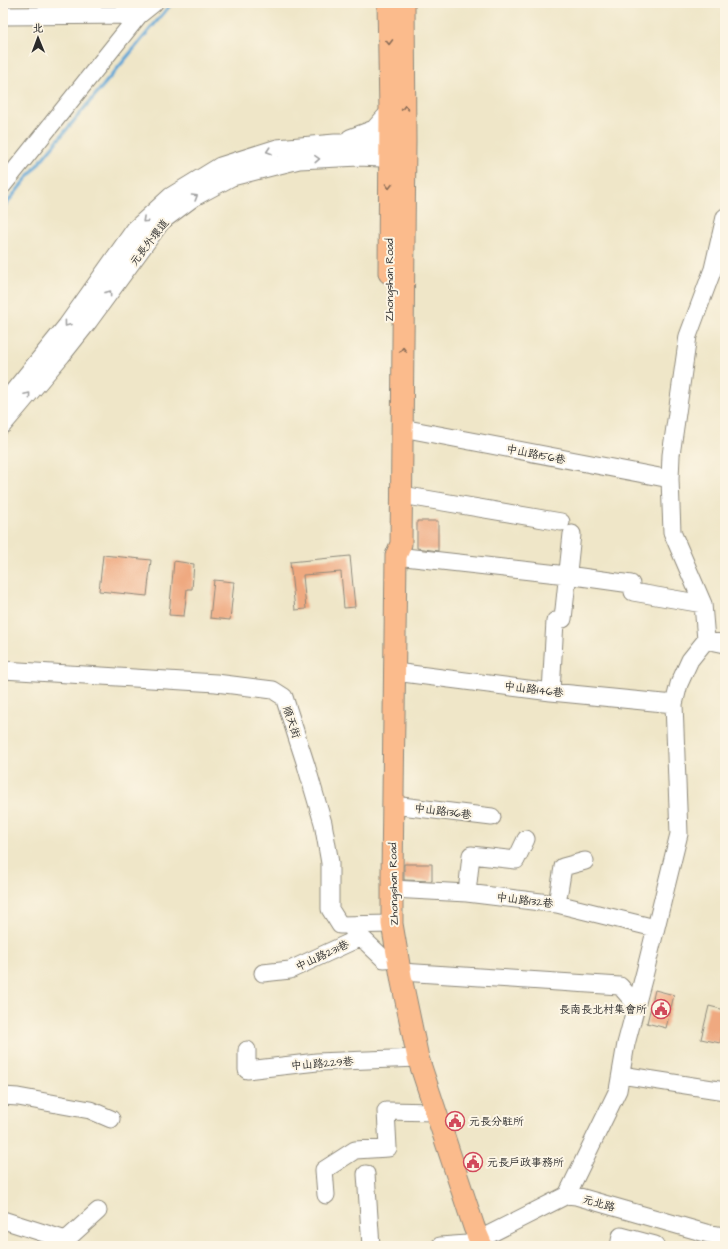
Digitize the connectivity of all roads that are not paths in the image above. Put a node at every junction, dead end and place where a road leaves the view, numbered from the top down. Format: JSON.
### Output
{"nodes":[{"id":1,"x":154,"y":3,"type":"edge"},
{"id":2,"x":388,"y":3,"type":"edge"},
{"id":3,"x":404,"y":3,"type":"edge"},
{"id":4,"x":139,"y":15,"type":"junction"},
{"id":5,"x":3,"y":16,"type":"edge"},
{"id":6,"x":390,"y":111,"type":"junction"},
{"id":7,"x":335,"y":143,"type":"junction"},
{"id":8,"x":397,"y":150,"type":"junction"},
{"id":9,"x":3,"y":186,"type":"edge"},
{"id":10,"x":725,"y":217,"type":"edge"},
{"id":11,"x":3,"y":404,"type":"edge"},
{"id":12,"x":3,"y":425,"type":"edge"},
{"id":13,"x":402,"y":428,"type":"junction"},
{"id":14,"x":670,"y":480,"type":"junction"},
{"id":15,"x":402,"y":495,"type":"junction"},
{"id":16,"x":396,"y":556,"type":"junction"},
{"id":17,"x":567,"y":575,"type":"junction"},
{"id":18,"x":703,"y":604,"type":"junction"},
{"id":19,"x":706,"y":640,"type":"junction"},
{"id":20,"x":725,"y":644,"type":"edge"},
{"id":21,"x":3,"y":670,"type":"edge"},
{"id":22,"x":395,"y":672,"type":"junction"},
{"id":23,"x":552,"y":692,"type":"junction"},
{"id":24,"x":674,"y":704,"type":"junction"},
{"id":25,"x":393,"y":805,"type":"junction"},
{"id":26,"x":492,"y":817,"type":"dead end"},
{"id":27,"x":526,"y":839,"type":"dead end"},
{"id":28,"x":585,"y":861,"type":"dead end"},
{"id":29,"x":392,"y":889,"type":"junction"},
{"id":30,"x":467,"y":893,"type":"junction"},
{"id":31,"x":557,"y":904,"type":"junction"},
{"id":32,"x":392,"y":924,"type":"junction"},
{"id":33,"x":656,"y":928,"type":"junction"},
{"id":34,"x":354,"y":932,"type":"junction"},
{"id":35,"x":400,"y":965,"type":"junction"},
{"id":36,"x":263,"y":973,"type":"dead end"},
{"id":37,"x":635,"y":1008,"type":"junction"},
{"id":38,"x":247,"y":1050,"type":"dead end"},
{"id":39,"x":418,"y":1058,"type":"junction"},
{"id":40,"x":620,"y":1075,"type":"junction"},
{"id":41,"x":725,"y":1090,"type":"edge"},
{"id":42,"x":3,"y":1096,"type":"edge"},
{"id":43,"x":435,"y":1112,"type":"junction"},
{"id":44,"x":111,"y":1118,"type":"dead end"},
{"id":45,"x":366,"y":1174,"type":"dead end"},
{"id":46,"x":326,"y":1195,"type":"dead end"},
{"id":47,"x":567,"y":1195,"type":"junction"},
{"id":48,"x":623,"y":1210,"type":"junction"},
{"id":49,"x":98,"y":1211,"type":"dead end"},
{"id":50,"x":3,"y":1220,"type":"edge"},
{"id":51,"x":725,"y":1236,"type":"edge"},
{"id":52,"x":620,"y":1241,"type":"edge"},
{"id":53,"x":481,"y":1242,"type":"edge"},
{"id":54,"x":66,"y":1243,"type":"edge"},
{"id":55,"x":371,"y":1246,"type":"edge"},
{"id":56,"x":440,"y":1246,"type":"edge"},
{"id":57,"x":655,"y":1246,"type":"edge"}],
"edges":[{"from":1,"to":4,"type":"street"},
{"from":2,"to":6,"type":"main road","name":"Zhongshan Road","one_way":true},
{"from":8,"to":3,"type":"main road","name":"Zhongshan Road","one_way":true},
{"from":4,"to":5,"type":"street"},
{"from":4,"to":9,"type":"street"},
{"from":6,"to":7,"type":"street"},
{"from":6,"to":8,"type":"main road","name":"Zhongshan Road"},
{"from":7,"to":8,"type":"street","name":"元長外環道"},
{"from":7,"to":11,"type":"street","name":"元長外環道","one_way":true},
{"from":12,"to":8,"type":"street","name":"元長外環道","one_way":true},
{"from":13,"to":8,"type":"main road","name":"Zhongshan Road","one_way":true},
{"from":8,"to":16,"type":"main road","name":"Zhongshan Road","one_way":true},
{"from":10,"to":14,"type":"street"},
{"from":13,"to":14,"type":"street","name":"中山路156巷"},
{"from":13,"to":15,"type":"main road","name":"Zhongshan Road"},
{"from":14,"to":18,"type":"street"},
{"from":15,"to":16,"type":"main road","name":"Zhongshan Road"},
{"from":15,"to":17,"type":"street"},
{"from":16,"to":17,"type":"street"},
{"from":16,"to":22,"type":"main road","name":"Zhongshan Road"},
{"from":17,"to":18,"type":"street"},
{"from":17,"to":23,"type":"street"},
{"from":18,"to":19,"type":"street"},
{"from":19,"to":20,"type":"street"},
{"from":19,"to":24,"type":"street"},
{"from":21,"to":34,"type":"street","name":"順天街"},
{"from":22,"to":23,"type":"street","name":"中山路146巷"},
{"from":22,"to":25,"type":"main road","name":"Zhongshan Road"},
{"from":23,"to":24,"type":"street","name":"中山路146巷"},
{"from":24,"to":33,"type":"street"},
{"from":25,"to":26,"type":"street","name":"中山路136巷"},
{"from":25,"to":29,"type":"main road","name":"Zhongshan Road"},
{"from":27,"to":30,"type":"street"},
{"from":28,"to":31,"type":"street"},
{"from":29,"to":30,"type":"street","name":"中山路132巷"},
{"from":29,"to":32,"type":"main road","name":"Zhongshan Road"},
{"from":30,"to":31,"type":"street","name":"中山路132巷"},
{"from":31,"to":33,"type":"street","name":"中山路132巷"},
{"from":32,"to":34,"type":"street","name":"順天街"},
{"from":32,"to":35,"type":"main road","name":"Zhongshan Road"},
{"from":33,"to":37,"type":"street"},
{"from":34,"to":35,"type":"street"},
{"from":34,"to":36,"type":"street","name":"中山路231巷"},
{"from":35,"to":37,"type":"street"},
{"from":35,"to":39,"type":"main road","name":"Zhongshan Road"},
{"from":37,"to":40,"type":"street"},
{"from":38,"to":39,"type":"street","name":"中山路229巷"},
{"from":39,"to":43,"type":"main road","name":"Zhongshan Road"},
{"from":40,"to":41,"type":"street"},
{"from":40,"to":47,"type":"street"},
{"from":42,"to":44,"type":"street"},
{"from":43,"to":46,"type":"street"},
{"from":43,"to":53,"type":"main road","name":"Zhongshan Road"},
{"from":45,"to":55,"type":"street"},
{"from":47,"to":48,"type":"street","name":"元北路"},
{"from":47,"to":53,"type":"street"},
{"from":48,"to":51,"type":"street","name":"元北路"},
{"from":48,"to":52,"type":"street"},
{"from":49,"to":54,"type":"street"},
{"from":50,"to":54,"type":"street"},
{"from":52,"to":57,"type":"street"},
{"from":53,"to":56,"type":"street"}]}
